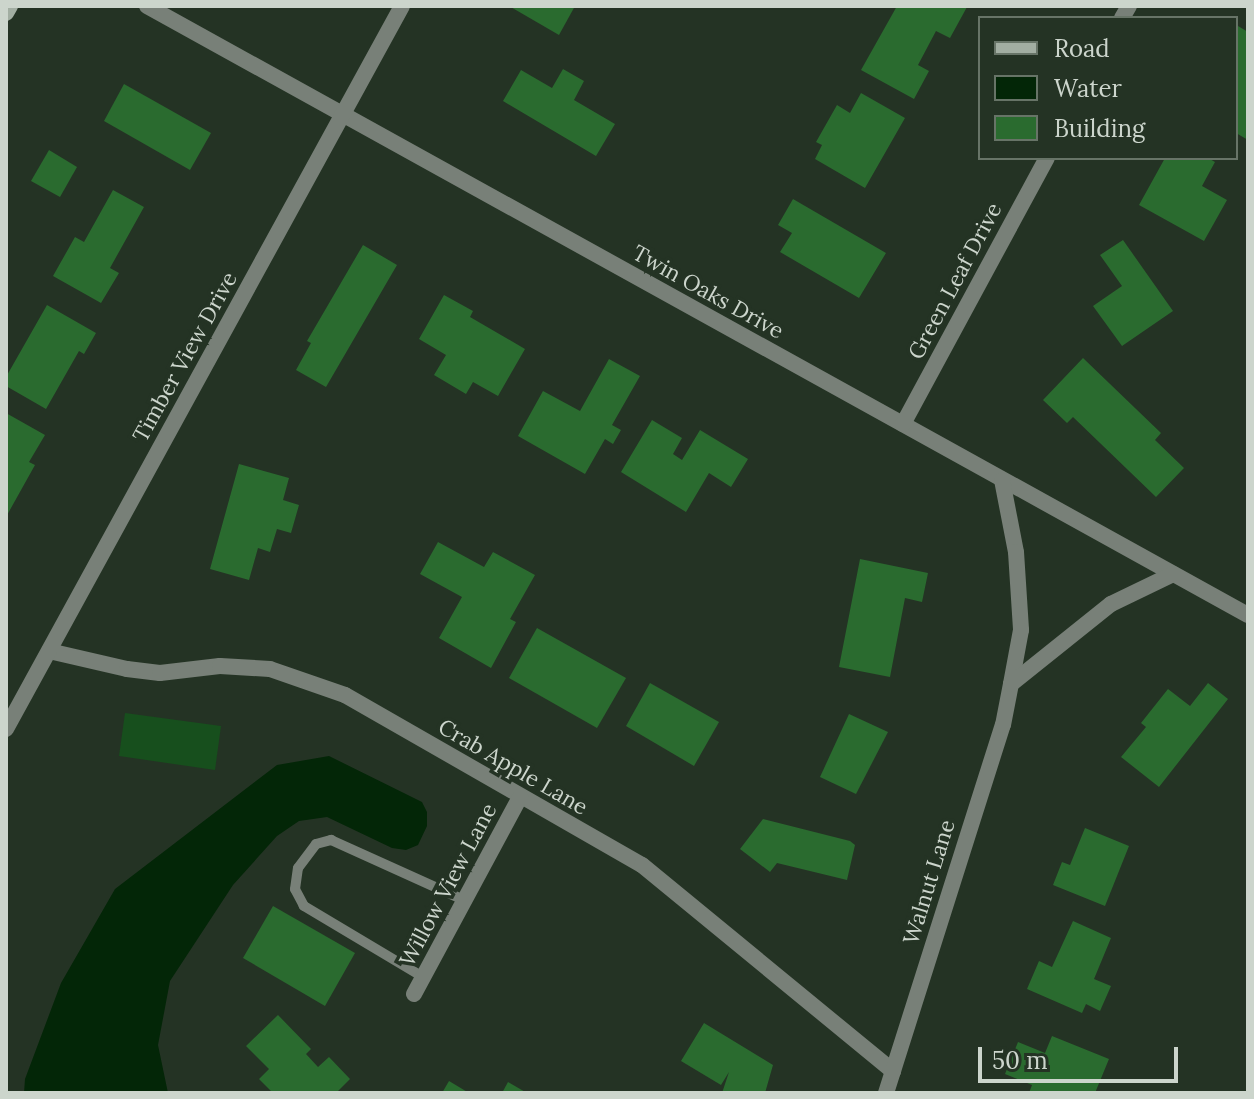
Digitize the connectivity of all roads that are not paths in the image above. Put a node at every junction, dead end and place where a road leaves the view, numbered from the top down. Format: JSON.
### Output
{"nodes":[{"id":1,"x":10,"y":6,"type":"edge"},
{"id":2,"x":147,"y":6,"type":"edge"},
{"id":3,"x":402,"y":6,"type":"edge"},
{"id":4,"x":6,"y":13,"type":"edge"},
{"id":5,"x":342,"y":115,"type":"junction"},
{"id":6,"x":1046,"y":160,"type":"edge"},
{"id":7,"x":903,"y":424,"type":"junction"},
{"id":8,"x":1002,"y":480,"type":"junction"},
{"id":9,"x":1173,"y":574,"type":"junction"},
{"id":10,"x":1248,"y":615,"type":"edge"},
{"id":11,"x":49,"y":651,"type":"junction"},
{"id":12,"x":1011,"y":684,"type":"junction"},
{"id":13,"x":6,"y":729,"type":"edge"},
{"id":14,"x":520,"y":797,"type":"junction"},
{"id":15,"x":464,"y":900,"type":"junction"},
{"id":16,"x":423,"y":977,"type":"junction"},
{"id":17,"x":414,"y":994,"type":"dead end"},
{"id":18,"x":893,"y":1071,"type":"junction"},
{"id":19,"x":886,"y":1093,"type":"edge"}],
"edges":[{"from":1,"to":4,"type":"street"},
{"from":2,"to":5,"type":"street","name":"Twin Oaks Drive"},
{"from":3,"to":5,"type":"street","name":"Timber View Drive"},
{"from":5,"to":7,"type":"street","name":"Twin Oaks Drive"},
{"from":5,"to":11,"type":"street","name":"Timber View Drive"},
{"from":6,"to":7,"type":"street","name":"Green Leaf Drive"},
{"from":7,"to":8,"type":"street","name":"Twin Oaks Drive"},
{"from":8,"to":9,"type":"street","name":"Twin Oaks Drive"},
{"from":8,"to":12,"type":"street","name":"Walnut Lane"},
{"from":9,"to":10,"type":"street","name":"Twin Oaks Drive"},
{"from":9,"to":12,"type":"street"},
{"from":11,"to":13,"type":"street","name":"Timber View Drive"},
{"from":11,"to":14,"type":"street","name":"Crab Apple Lane"},
{"from":12,"to":18,"type":"street","name":"Walnut Lane"},
{"from":14,"to":15,"type":"street","name":"Willow View Lane"},
{"from":14,"to":18,"type":"street","name":"Crab Apple Lane"},
{"from":15,"to":16,"type":"street","name":"Willow View Lane"},
{"from":15,"to":16,"type":"lane"},
{"from":16,"to":17,"type":"street","name":"Willow View Lane"},
{"from":18,"to":19,"type":"street","name":"Walnut Lane"}]}
